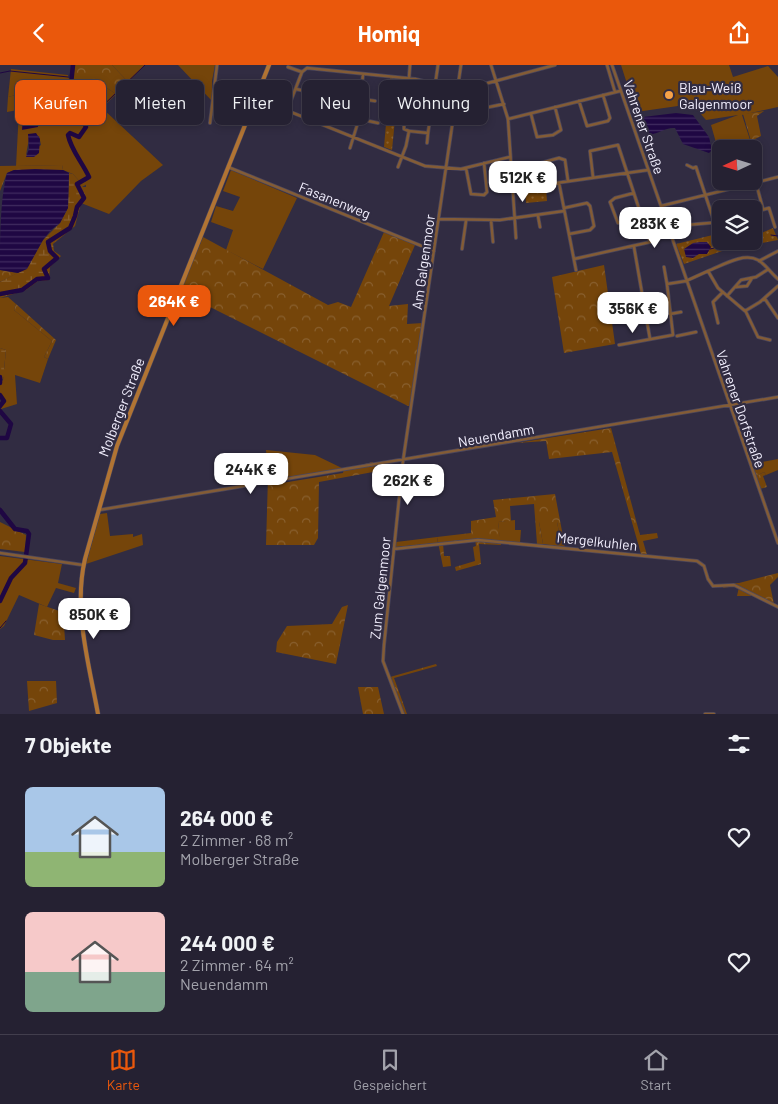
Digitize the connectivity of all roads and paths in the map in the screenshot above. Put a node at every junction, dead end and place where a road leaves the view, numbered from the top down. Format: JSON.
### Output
{"nodes":[{"id":1,"x":217,"y":65,"type":"edge"},
{"id":2,"x":269,"y":65,"type":"edge"},
{"id":3,"x":410,"y":65,"type":"edge"},
{"id":4,"x":438,"y":65,"type":"edge"},
{"id":5,"x":461,"y":65,"type":"edge"},
{"id":6,"x":491,"y":65,"type":"edge"},
{"id":7,"x":556,"y":65,"type":"edge"},
{"id":8,"x":607,"y":65,"type":"edge"},
{"id":9,"x":612,"y":65,"type":"edge"},
{"id":10,"x":288,"y":67,"type":"dead end"},
{"id":11,"x":302,"y":72,"type":"junction"},
{"id":12,"x":363,"y":74,"type":"junction"},
{"id":13,"x":410,"y":79,"type":"junction"},
{"id":14,"x":263,"y":80,"type":"edge"},
{"id":15,"x":363,"y":80,"type":"edge"},
{"id":16,"x":414,"y":80,"type":"edge"},
{"id":17,"x":436,"y":80,"type":"edge"},
{"id":18,"x":459,"y":80,"type":"edge"},
{"id":19,"x":497,"y":81,"type":"junction"},
{"id":20,"x":488,"y":83,"type":"edge"},
{"id":21,"x":296,"y":89,"type":"junction"},
{"id":22,"x":302,"y":90,"type":"edge"},
{"id":23,"x":621,"y":90,"type":"junction"},
{"id":24,"x":615,"y":92,"type":"junction"},
{"id":25,"x":603,"y":95,"type":"junction"},
{"id":26,"x":292,"y":98,"type":"edge"},
{"id":27,"x":369,"y":100,"type":"edge"},
{"id":28,"x":375,"y":101,"type":"dead end"},
{"id":29,"x":579,"y":101,"type":"junction"},
{"id":30,"x":504,"y":104,"type":"junction"},
{"id":31,"x":488,"y":107,"type":"edge"},
{"id":32,"x":555,"y":107,"type":"junction"},
{"id":33,"x":292,"y":112,"type":"edge"},
{"id":34,"x":531,"y":113,"type":"junction"},
{"id":35,"x":508,"y":119,"type":"junction"},
{"id":36,"x":369,"y":121,"type":"edge"},
{"id":37,"x":210,"y":123,"type":"dead end"},
{"id":38,"x":378,"y":123,"type":"dead end"},
{"id":39,"x":245,"y":125,"type":"edge"},
{"id":40,"x":357,"y":125,"type":"edge"},
{"id":41,"x":404,"y":125,"type":"edge"},
{"id":42,"x":429,"y":125,"type":"edge"},
{"id":43,"x":453,"y":125,"type":"edge"},
{"id":44,"x":409,"y":131,"type":"junction"},
{"id":45,"x":428,"y":133,"type":"junction"},
{"id":46,"x":354,"y":137,"type":"junction"},
{"id":47,"x":426,"y":143,"type":"dead end"},
{"id":48,"x":350,"y":148,"type":"dead end"},
{"id":49,"x":402,"y":157,"type":"junction"},
{"id":50,"x":510,"y":157,"type":"junction"},
{"id":51,"x":484,"y":163,"type":"junction"},
{"id":52,"x":687,"y":165,"type":"dead end"},
{"id":53,"x":228,"y":167,"type":"junction"},
{"id":54,"x":398,"y":167,"type":"dead end"},
{"id":55,"x":446,"y":168,"type":"junction"},
{"id":56,"x":466,"y":168,"type":"junction"},
{"id":57,"x":649,"y":169,"type":"junction"},
{"id":58,"x":628,"y":174,"type":"junction"},
{"id":59,"x":593,"y":177,"type":"junction"},
{"id":60,"x":778,"y":177,"type":"edge"},
{"id":61,"x":568,"y":181,"type":"junction"},
{"id":62,"x":762,"y":181,"type":"edge"},
{"id":63,"x":560,"y":183,"type":"junction"},
{"id":64,"x":539,"y":185,"type":"junction"},
{"id":65,"x":514,"y":189,"type":"junction"},
{"id":66,"x":727,"y":190,"type":"edge"},
{"id":67,"x":758,"y":190,"type":"edge"},
{"id":68,"x":634,"y":193,"type":"junction"},
{"id":69,"x":706,"y":195,"type":"junction"},
{"id":70,"x":661,"y":207,"type":"junction"},
{"id":71,"x":763,"y":209,"type":"joint"},
{"id":72,"x":564,"y":210,"type":"junction"},
{"id":73,"x":712,"y":214,"type":"edge"},
{"id":74,"x":538,"y":216,"type":"junction"},
{"id":75,"x":642,"y":218,"type":"junction"},
{"id":76,"x":439,"y":219,"type":"junction"},
{"id":77,"x":516,"y":219,"type":"junction"},
{"id":78,"x":491,"y":220,"type":"junction"},
{"id":79,"x":466,"y":221,"type":"junction"},
{"id":80,"x":712,"y":221,"type":"edge"},
{"id":81,"x":690,"y":226,"type":"dead end"},
{"id":82,"x":540,"y":227,"type":"dead end"},
{"id":83,"x":775,"y":227,"type":"dead end"},
{"id":84,"x":569,"y":234,"type":"junction"},
{"id":85,"x":516,"y":238,"type":"dead end"},
{"id":86,"x":493,"y":242,"type":"dead end"},
{"id":87,"x":634,"y":247,"type":"junction"},
{"id":88,"x":462,"y":249,"type":"dead end"},
{"id":89,"x":434,"y":251,"type":"junction"},
{"id":90,"x":778,"y":251,"type":"edge"},
{"id":91,"x":574,"y":259,"type":"junction"},
{"id":92,"x":759,"y":261,"type":"junction"},
{"id":93,"x":664,"y":267,"type":"dead end"},
{"id":94,"x":767,"y":269,"type":"junction"},
{"id":95,"x":576,"y":271,"type":"dead end"},
{"id":96,"x":708,"y":271,"type":"junction"},
{"id":97,"x":752,"y":278,"type":"junction"},
{"id":98,"x":778,"y":279,"type":"edge"},
{"id":99,"x":686,"y":281,"type":"junction"},
{"id":100,"x":667,"y":284,"type":"junction"},
{"id":101,"x":778,"y":285,"type":"edge"},
{"id":102,"x":736,"y":287,"type":"junction"},
{"id":103,"x":723,"y":292,"type":"junction"},
{"id":104,"x":727,"y":296,"type":"junction"},
{"id":105,"x":764,"y":299,"type":"junction"},
{"id":106,"x":745,"y":311,"type":"junction"},
{"id":107,"x":681,"y":312,"type":"dead end"},
{"id":108,"x":670,"y":314,"type":"junction"},
{"id":109,"x":778,"y":318,"type":"edge"},
{"id":110,"x":718,"y":323,"type":"dead end"},
{"id":111,"x":696,"y":332,"type":"dead end"},
{"id":112,"x":675,"y":335,"type":"junction"},
{"id":113,"x":650,"y":339,"type":"junction"},
{"id":114,"x":770,"y":340,"type":"dead end"},
{"id":115,"x":619,"y":345,"type":"dead end"},
{"id":116,"x":778,"y":397,"type":"edge"},
{"id":117,"x":729,"y":405,"type":"junction"},
{"id":118,"x":404,"y":461,"type":"junction"},
{"id":119,"x":98,"y":510,"type":"junction"},
{"id":120,"x":778,"y":543,"type":"edge"},
{"id":121,"x":394,"y":549,"type":"junction"},
{"id":122,"x":0,"y":553,"type":"edge"},
{"id":123,"x":84,"y":565,"type":"junction"},
{"id":124,"x":778,"y":607,"type":"edge"},
{"id":125,"x":98,"y":714,"type":"edge"},
{"id":126,"x":403,"y":714,"type":"edge"},
{"id":127,"x":705,"y":714,"type":"edge"},
{"id":128,"x":714,"y":714,"type":"edge"}],
"edges":[{"from":1,"to":37,"type":"street"},
{"from":2,"to":14,"type":"main road","name":"Molberger Straße"},
{"from":3,"to":13,"type":"street"},
{"from":4,"to":17,"type":"street"},
{"from":5,"to":18,"type":"street","name":"Am Galgenmoor"},
{"from":6,"to":19,"type":"street"},
{"from":7,"to":19,"type":"street"},
{"from":8,"to":24,"type":"street"},
{"from":9,"to":23,"type":"street","name":"Vahrener Straße"},
{"from":10,"to":11,"type":"street"},
{"from":11,"to":12,"type":"street"},
{"from":11,"to":21,"type":"street"},
{"from":12,"to":13,"type":"street"},
{"from":12,"to":15,"type":"street"},
{"from":13,"to":16,"type":"street"},
{"from":19,"to":20,"type":"street"},
{"from":19,"to":30,"type":"street"},
{"from":21,"to":22,"type":"street"},
{"from":21,"to":26,"type":"street"},
{"from":23,"to":24,"type":"street"},
{"from":23,"to":57,"type":"street","name":"Vahrener Straße"},
{"from":24,"to":25,"type":"street"},
{"from":25,"to":29,"type":"street"},
{"from":25,"to":29,"type":"street"},
{"from":27,"to":28,"type":"street"},
{"from":29,"to":32,"type":"street"},
{"from":30,"to":31,"type":"street"},
{"from":30,"to":35,"type":"street"},
{"from":32,"to":34,"type":"street"},
{"from":32,"to":34,"type":"street"},
{"from":33,"to":46,"type":"street"},
{"from":34,"to":35,"type":"street"},
{"from":35,"to":50,"type":"street"},
{"from":36,"to":38,"type":"street"},
{"from":39,"to":53,"type":"main road","name":"Molberger Straße"},
{"from":40,"to":46,"type":"street"},
{"from":41,"to":44,"type":"street"},
{"from":42,"to":45,"type":"street"},
{"from":43,"to":55,"type":"street","name":"Am Galgenmoor"},
{"from":44,"to":45,"type":"street"},
{"from":44,"to":49,"type":"street"},
{"from":45,"to":47,"type":"street"},
{"from":46,"to":48,"type":"street"},
{"from":46,"to":49,"type":"street"},
{"from":49,"to":54,"type":"street"},
{"from":49,"to":55,"type":"street"},
{"from":50,"to":51,"type":"street"},
{"from":50,"to":65,"type":"street"},
{"from":51,"to":56,"type":"street"},
{"from":51,"to":56,"type":"street"},
{"from":52,"to":69,"type":"street"},
{"from":53,"to":89,"type":"street","name":"Fasanenweg"},
{"from":53,"to":119,"type":"main road","name":"Molberger Straße"},
{"from":55,"to":56,"type":"street"},
{"from":55,"to":76,"type":"street","name":"Am Galgenmoor"},
{"from":57,"to":58,"type":"street"},
{"from":57,"to":70,"type":"street","name":"Vahrener Straße"},
{"from":58,"to":59,"type":"street"},
{"from":58,"to":59,"type":"street"},
{"from":58,"to":68,"type":"street"},
{"from":59,"to":61,"type":"street"},
{"from":60,"to":62,"type":"street"},
{"from":61,"to":63,"type":"street"},
{"from":61,"to":64,"type":"street"},
{"from":63,"to":64,"type":"street"},
{"from":63,"to":72,"type":"street"},
{"from":64,"to":65,"type":"street"},
{"from":65,"to":77,"type":"street"},
{"from":66,"to":69,"type":"street"},
{"from":67,"to":71,"type":"street"},
{"from":68,"to":75,"type":"street"},
{"from":68,"to":75,"type":"street"},
{"from":69,"to":70,"type":"street"},
{"from":69,"to":73,"type":"street"},
{"from":70,"to":99,"type":"street","name":"Vahrener Straße"},
{"from":71,"to":83,"type":"street"},
{"from":72,"to":74,"type":"street"},
{"from":72,"to":84,"type":"street"},
{"from":72,"to":84,"type":"street"},
{"from":74,"to":77,"type":"street"},
{"from":74,"to":82,"type":"street"},
{"from":75,"to":87,"type":"street"},
{"from":76,"to":79,"type":"street"},
{"from":76,"to":89,"type":"street","name":"Am Galgenmoor"},
{"from":77,"to":78,"type":"street"},
{"from":77,"to":85,"type":"street"},
{"from":78,"to":79,"type":"street"},
{"from":78,"to":86,"type":"street"},
{"from":79,"to":88,"type":"street"},
{"from":80,"to":81,"type":"street"},
{"from":84,"to":91,"type":"street"},
{"from":87,"to":91,"type":"street"},
{"from":87,"to":113,"type":"street"},
{"from":89,"to":118,"type":"street","name":"Am Galgenmoor"},
{"from":90,"to":92,"type":"street"},
{"from":91,"to":95,"type":"street"},
{"from":92,"to":94,"type":"street"},
{"from":92,"to":96,"type":"street"},
{"from":93,"to":100,"type":"street"},
{"from":94,"to":97,"type":"street"},
{"from":94,"to":98,"type":"street"},
{"from":96,"to":99,"type":"street"},
{"from":96,"to":103,"type":"street"},
{"from":97,"to":102,"type":"street"},
{"from":97,"to":102,"type":"street"},
{"from":99,"to":100,"type":"street"},
{"from":99,"to":117,"type":"street","name":"Vahrener Dorfstraße"},
{"from":100,"to":108,"type":"street"},
{"from":101,"to":105,"type":"street"},
{"from":102,"to":104,"type":"street"},
{"from":103,"to":104,"type":"street"},
{"from":103,"to":110,"type":"street"},
{"from":104,"to":106,"type":"street"},
{"from":105,"to":106,"type":"street"},
{"from":105,"to":109,"type":"street"},
{"from":106,"to":114,"type":"street"},
{"from":107,"to":108,"type":"street"},
{"from":108,"to":112,"type":"street"},
{"from":111,"to":112,"type":"street"},
{"from":112,"to":113,"type":"street"},
{"from":113,"to":115,"type":"street"},
{"from":116,"to":117,"type":"street","name":"Neuendamm"},
{"from":117,"to":118,"type":"street","name":"Neuendamm"},
{"from":117,"to":120,"type":"street","name":"Vahrener Dorfstraße"},
{"from":118,"to":119,"type":"street","name":"Neuendamm"},
{"from":118,"to":121,"type":"street","name":"Zum Galgenmoor"},
{"from":119,"to":123,"type":"main road","name":"Molberger Straße"},
{"from":121,"to":124,"type":"street","name":"Mergelkuhlen"},
{"from":121,"to":126,"type":"street","name":"Zum Galgenmoor"},
{"from":122,"to":123,"type":"street"},
{"from":123,"to":125,"type":"main road","name":"Molberger Straße"},
{"from":127,"to":128,"type":"street"}]}
